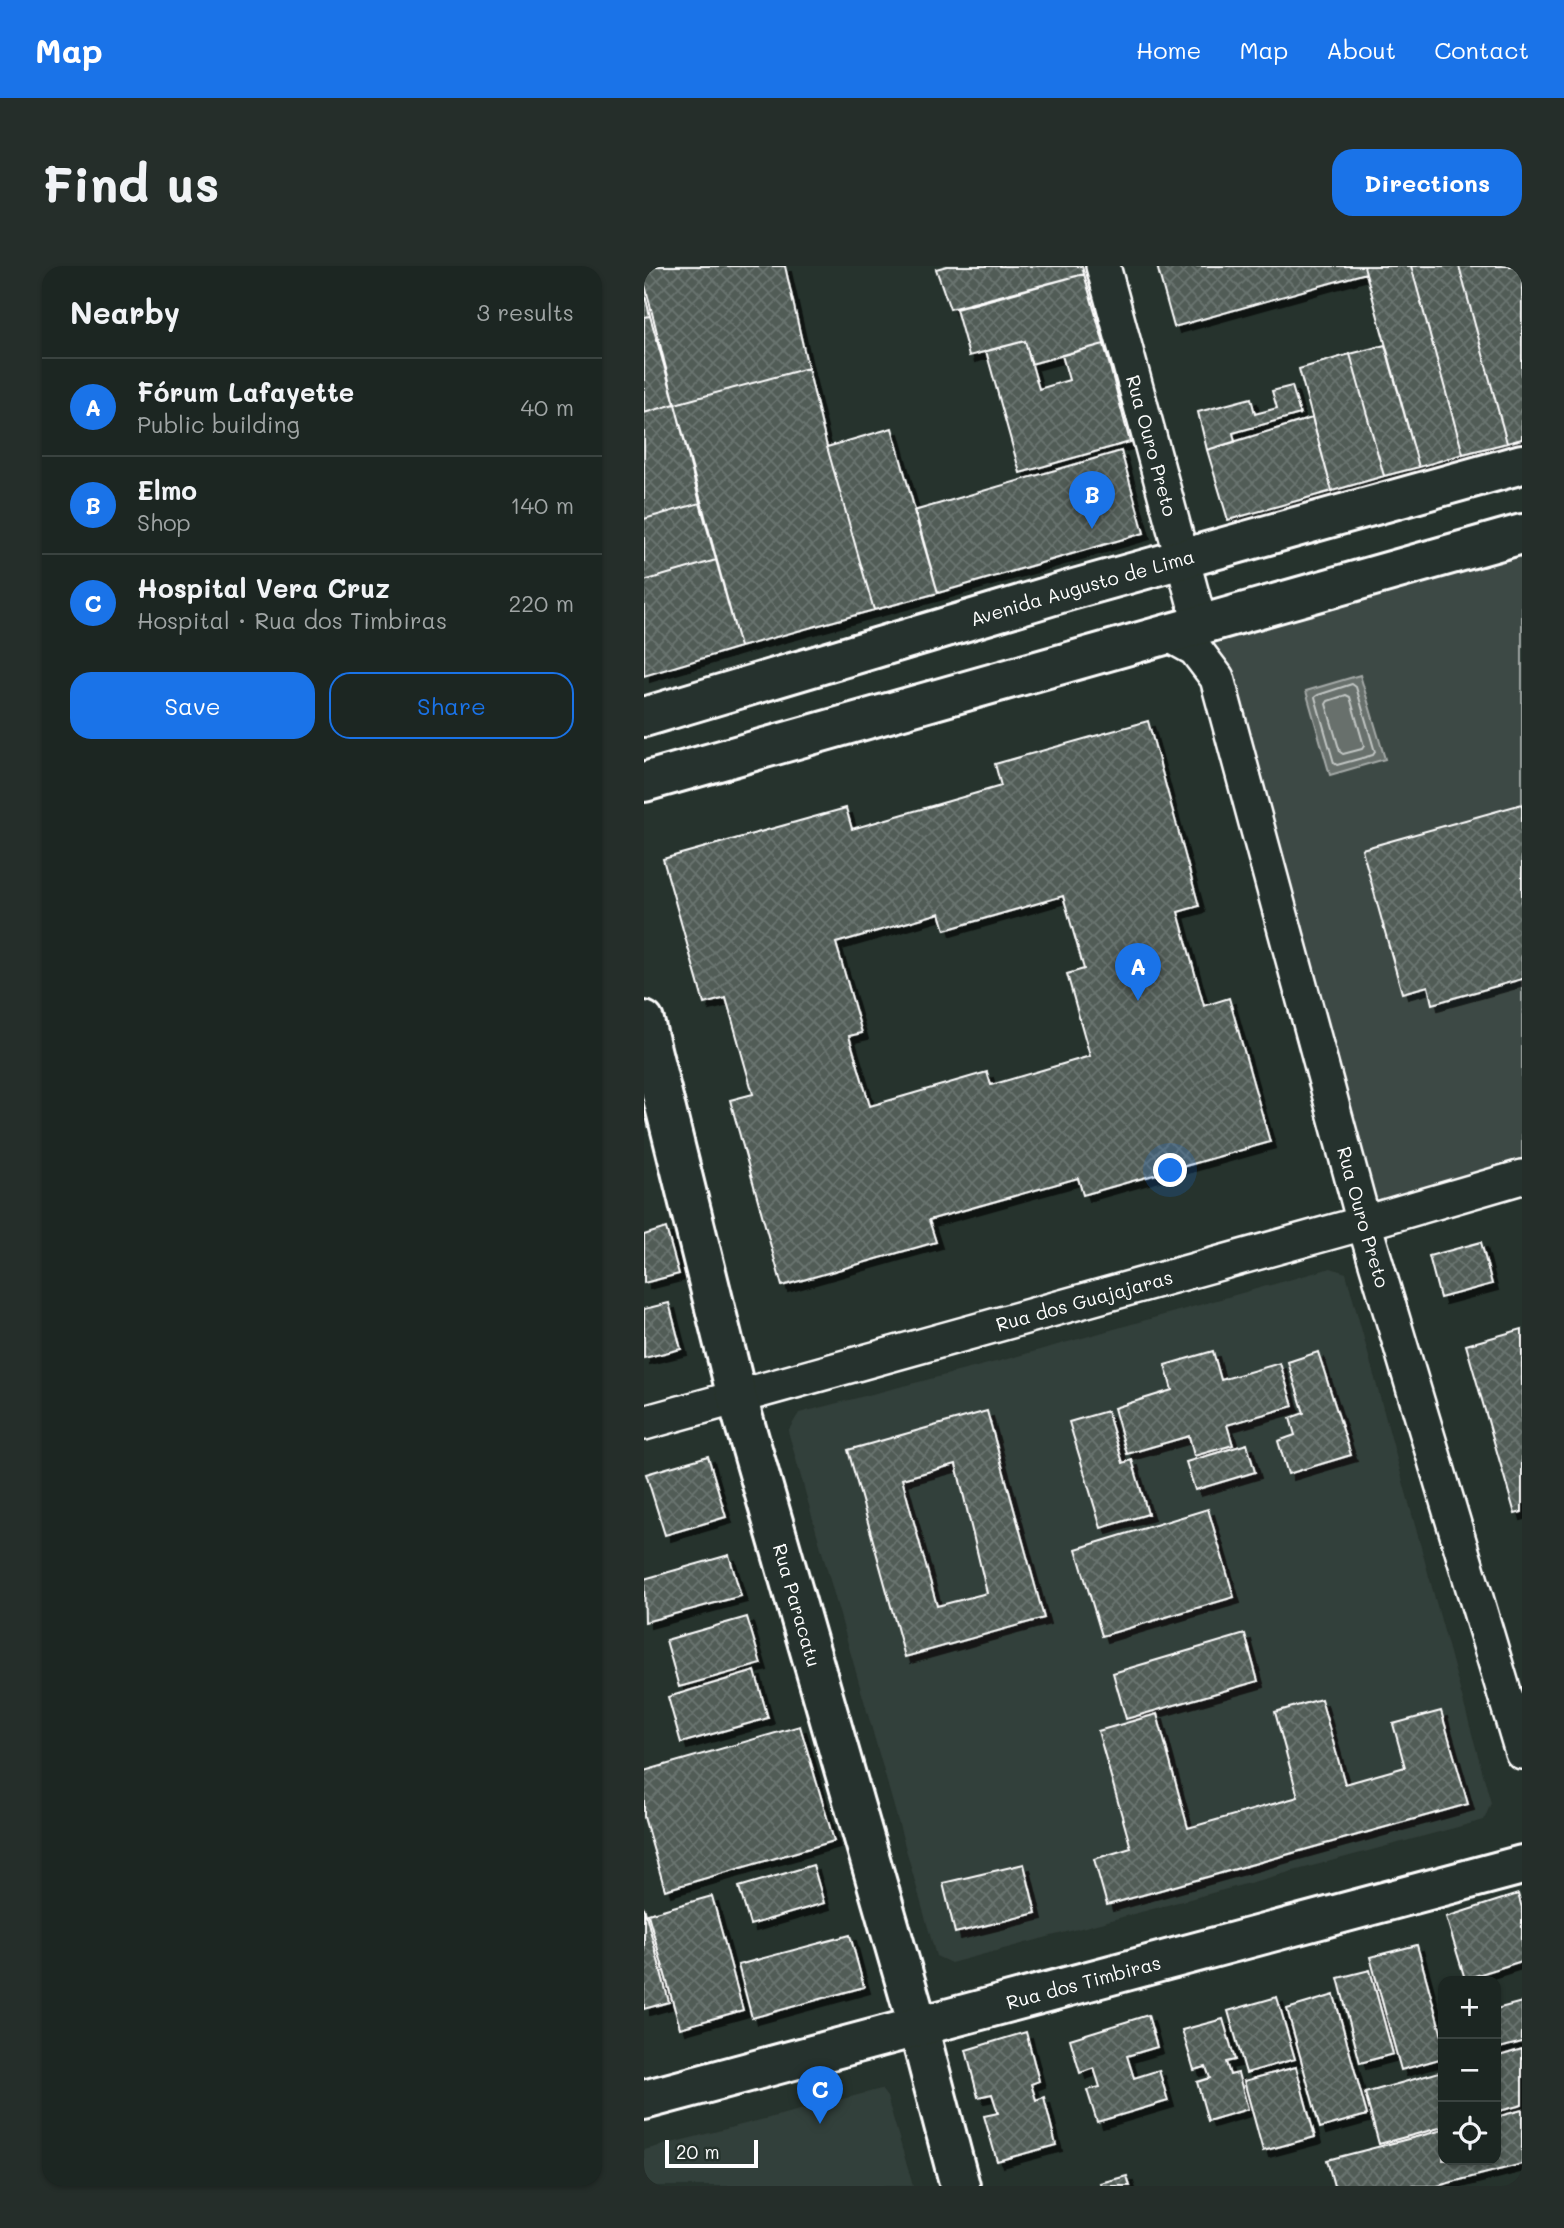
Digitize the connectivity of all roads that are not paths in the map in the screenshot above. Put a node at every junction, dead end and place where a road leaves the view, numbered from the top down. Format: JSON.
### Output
{"nodes":[{"id":1,"x":1103,"y":266,"type":"edge"},
{"id":2,"x":1522,"y":464,"type":"edge"},
{"id":3,"x":1522,"y":534,"type":"edge"},
{"id":4,"x":1182,"y":559,"type":"junction"},
{"id":5,"x":1200,"y":624,"type":"junction"},
{"id":6,"x":1217,"y":678,"type":"junction"},
{"id":7,"x":644,"y":717,"type":"edge"},
{"id":8,"x":644,"y":782,"type":"edge"},
{"id":9,"x":644,"y":1021,"type":"edge"},
{"id":10,"x":1522,"y":1177,"type":"edge"},
{"id":11,"x":1364,"y":1223,"type":"junction"},
{"id":12,"x":737,"y":1397,"type":"junction"},
{"id":13,"x":644,"y":1423,"type":"edge"},
{"id":14,"x":1522,"y":1752,"type":"edge"},
{"id":15,"x":1522,"y":1865,"type":"edge"},
{"id":16,"x":918,"y":2026,"type":"junction"},
{"id":17,"x":644,"y":2100,"type":"edge"},
{"id":18,"x":960,"y":2186,"type":"edge"}],
"edges":[{"from":1,"to":4,"type":"street","name":"Rua Ouro Preto"},
{"from":2,"to":4,"type":"street","name":"Avenida Augusto de Lima"},
{"from":3,"to":5,"type":"street"},
{"from":4,"to":5,"type":"street","name":"Rua Ouro Preto"},
{"from":4,"to":7,"type":"street","name":"Avenida Augusto de Lima"},
{"from":5,"to":6,"type":"street","name":"Rua Ouro Preto"},
{"from":5,"to":6,"type":"street","name":"Rua Ouro Preto"},
{"from":5,"to":8,"type":"street"},
{"from":6,"to":11,"type":"street","name":"Rua Ouro Preto"},
{"from":9,"to":12,"type":"street","name":"Rua Paracatu"},
{"from":10,"to":11,"type":"street","name":"Rua dos Guajajaras"},
{"from":11,"to":12,"type":"street","name":"Rua dos Guajajaras"},
{"from":11,"to":14,"type":"street","name":"Rua Ouro Preto"},
{"from":12,"to":13,"type":"street","name":"Rua dos Guajajaras"},
{"from":12,"to":16,"type":"street","name":"Rua Paracatu"},
{"from":15,"to":16,"type":"street","name":"Rua dos Timbiras"},
{"from":16,"to":17,"type":"street","name":"Rua dos Timbiras"},
{"from":16,"to":18,"type":"street","name":"Rua Paracatu"}]}
